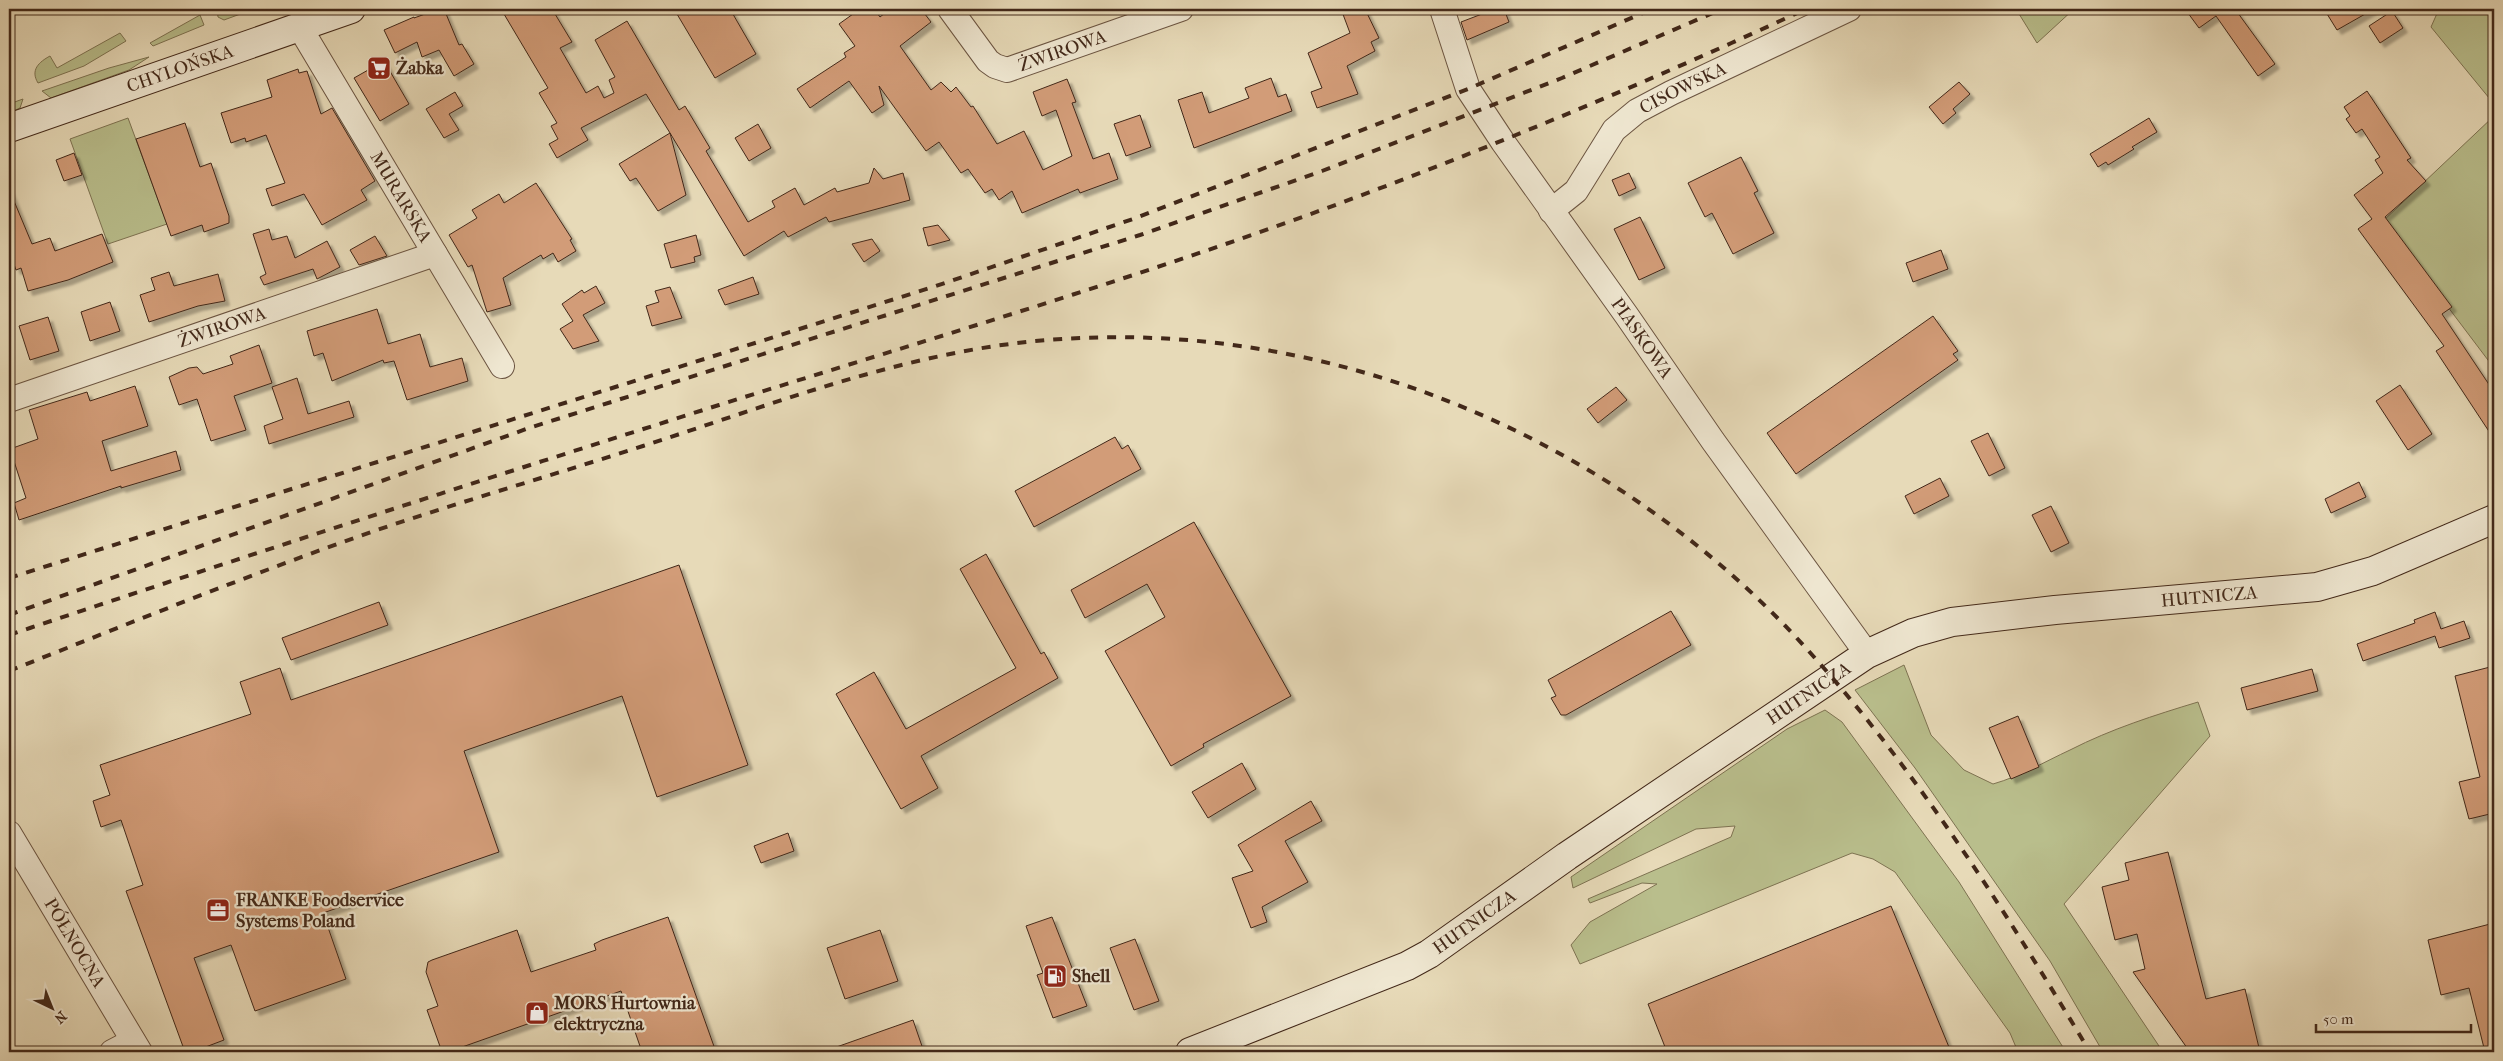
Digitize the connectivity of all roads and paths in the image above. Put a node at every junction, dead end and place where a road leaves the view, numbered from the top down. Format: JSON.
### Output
{"nodes":[{"id":1,"x":350,"y":9,"type":"edge"},
{"id":2,"x":950,"y":9,"type":"edge"},
{"id":3,"x":1181,"y":9,"type":"edge"},
{"id":4,"x":1442,"y":9,"type":"edge"},
{"id":5,"x":1849,"y":9,"type":"edge"},
{"id":6,"x":299,"y":26,"type":"junction"},
{"id":7,"x":9,"y":128,"type":"edge"},
{"id":8,"x":1551,"y":211,"type":"junction"},
{"id":9,"x":435,"y":254,"type":"junction"},
{"id":10,"x":502,"y":366,"type":"dead end"},
{"id":11,"x":9,"y":400,"type":"edge"},
{"id":12,"x":2494,"y":519,"type":"edge"},
{"id":13,"x":1867,"y":654,"type":"junction"},
{"id":14,"x":9,"y":833,"type":"edge"},
{"id":15,"x":136,"y":1047,"type":"edge"},
{"id":16,"x":112,"y":1052,"type":"edge"},
{"id":17,"x":1190,"y":1052,"type":"edge"}],
"edges":[{"from":1,"to":6,"type":"main road","name":"CHYLOŃSKA"},
{"from":2,"to":3,"type":"street","name":"ŻWIROWA"},
{"from":4,"to":8,"type":"street","name":"PIASKOWA"},
{"from":5,"to":8,"type":"street","name":"CISOWSKA"},
{"from":6,"to":7,"type":"main road","name":"CHYLOŃSKA"},
{"from":6,"to":9,"type":"street","name":"MURARSKA"},
{"from":8,"to":13,"type":"street","name":"PIASKOWA"},
{"from":9,"to":10,"type":"street","name":"MURARSKA"},
{"from":9,"to":11,"type":"street","name":"ŻWIROWA"},
{"from":12,"to":13,"type":"main road","name":"HUTNICZA"},
{"from":13,"to":17,"type":"main road","name":"HUTNICZA"},
{"from":14,"to":15,"type":"street","name":"PÓŁNOCNA"},
{"from":15,"to":16,"type":"street"}]}
